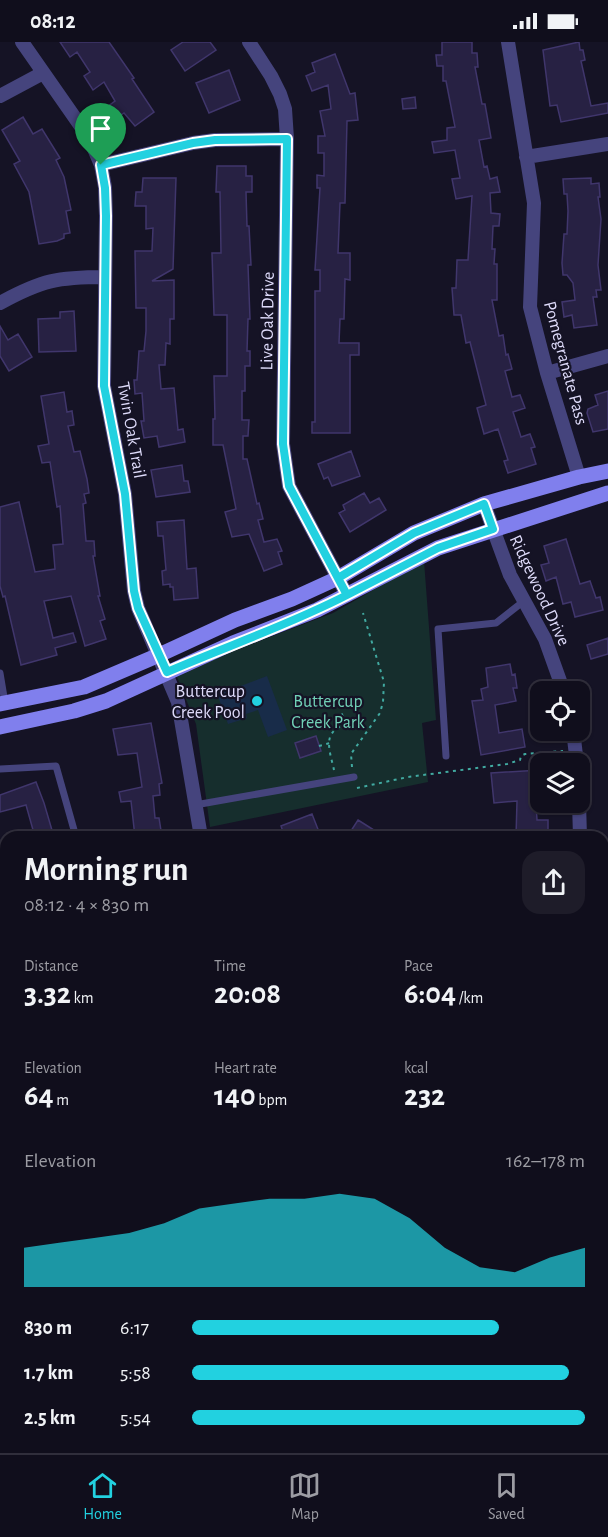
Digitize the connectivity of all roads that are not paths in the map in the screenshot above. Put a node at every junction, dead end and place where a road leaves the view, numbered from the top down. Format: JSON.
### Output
{"nodes":[{"id":1,"x":22,"y":42,"type":"edge"},
{"id":2,"x":249,"y":42,"type":"edge"},
{"id":3,"x":508,"y":42,"type":"edge"},
{"id":4,"x":43,"y":73,"type":"junction"},
{"id":5,"x":0,"y":96,"type":"edge"},
{"id":6,"x":287,"y":139,"type":"junction"},
{"id":7,"x":608,"y":144,"type":"edge"},
{"id":8,"x":526,"y":157,"type":"junction"},
{"id":9,"x":101,"y":165,"type":"junction"},
{"id":10,"x":105,"y":277,"type":"junction"},
{"id":11,"x":0,"y":303,"type":"edge"},
{"id":12,"x":608,"y":356,"type":"edge"},
{"id":13,"x":547,"y":373,"type":"junction"},
{"id":14,"x":608,"y":471,"type":"edge"},
{"id":15,"x":579,"y":477,"type":"junction"},
{"id":16,"x":608,"y":493,"type":"edge"},
{"id":17,"x":484,"y":504,"type":"junction"},
{"id":18,"x":493,"y":529,"type":"junction"},
{"id":19,"x":338,"y":578,"type":"junction"},
{"id":20,"x":347,"y":595,"type":"junction"},
{"id":21,"x":524,"y":601,"type":"junction"},
{"id":22,"x":159,"y":655,"type":"junction"},
{"id":23,"x":167,"y":672,"type":"junction"},
{"id":24,"x":0,"y":673,"type":"edge"},
{"id":25,"x":560,"y":681,"type":"edge"},
{"id":26,"x":3,"y":704,"type":"edge"},
{"id":27,"x":0,"y":727,"type":"edge"},
{"id":28,"x":446,"y":756,"type":"dead end"},
{"id":29,"x":0,"y":769,"type":"edge"},
{"id":30,"x":354,"y":777,"type":"dead end"},
{"id":31,"x":195,"y":805,"type":"junction"},
{"id":32,"x":579,"y":813,"type":"edge"},
{"id":33,"x":74,"y":831,"type":"edge"},
{"id":34,"x":200,"y":831,"type":"edge"},
{"id":35,"x":580,"y":831,"type":"edge"}],
"edges":[{"from":1,"to":4,"type":"street","name":"Twin Oak Trail"},
{"from":2,"to":6,"type":"street","name":"Live Oak Drive"},
{"from":3,"to":8,"type":"street","name":"Pomegranate Pass"},
{"from":4,"to":5,"type":"street"},
{"from":4,"to":9,"type":"street","name":"Twin Oak Trail"},
{"from":6,"to":9,"type":"street"},
{"from":6,"to":19,"type":"street","name":"Live Oak Drive"},
{"from":7,"to":8,"type":"street"},
{"from":8,"to":13,"type":"street","name":"Pomegranate Pass"},
{"from":9,"to":10,"type":"street","name":"Twin Oak Trail"},
{"from":10,"to":11,"type":"street"},
{"from":10,"to":22,"type":"street","name":"Twin Oak Trail"},
{"from":12,"to":13,"type":"street"},
{"from":13,"to":15,"type":"street","name":"Pomegranate Pass"},
{"from":14,"to":15,"type":"street"},
{"from":15,"to":17,"type":"street"},
{"from":16,"to":18,"type":"street"},
{"from":17,"to":18,"type":"street","name":"Ridgewood Drive"},
{"from":17,"to":19,"type":"street"},
{"from":18,"to":20,"type":"street"},
{"from":18,"to":21,"type":"street","name":"Ridgewood Drive"},
{"from":19,"to":20,"type":"street","name":"Live Oak Drive"},
{"from":19,"to":22,"type":"street"},
{"from":20,"to":23,"type":"street"},
{"from":21,"to":25,"type":"street","name":"Ridgewood Drive"},
{"from":21,"to":28,"type":"lane"},
{"from":22,"to":23,"type":"street","name":"Twin Oak Trail"},
{"from":22,"to":26,"type":"street"},
{"from":23,"to":27,"type":"street"},
{"from":23,"to":31,"type":"street","name":"Twin Oak Trail"},
{"from":24,"to":26,"type":"lane"},
{"from":29,"to":33,"type":"lane"},
{"from":30,"to":31,"type":"lane"},
{"from":31,"to":34,"type":"street","name":"Twin Oak Trail"},
{"from":32,"to":35,"type":"street"}]}
